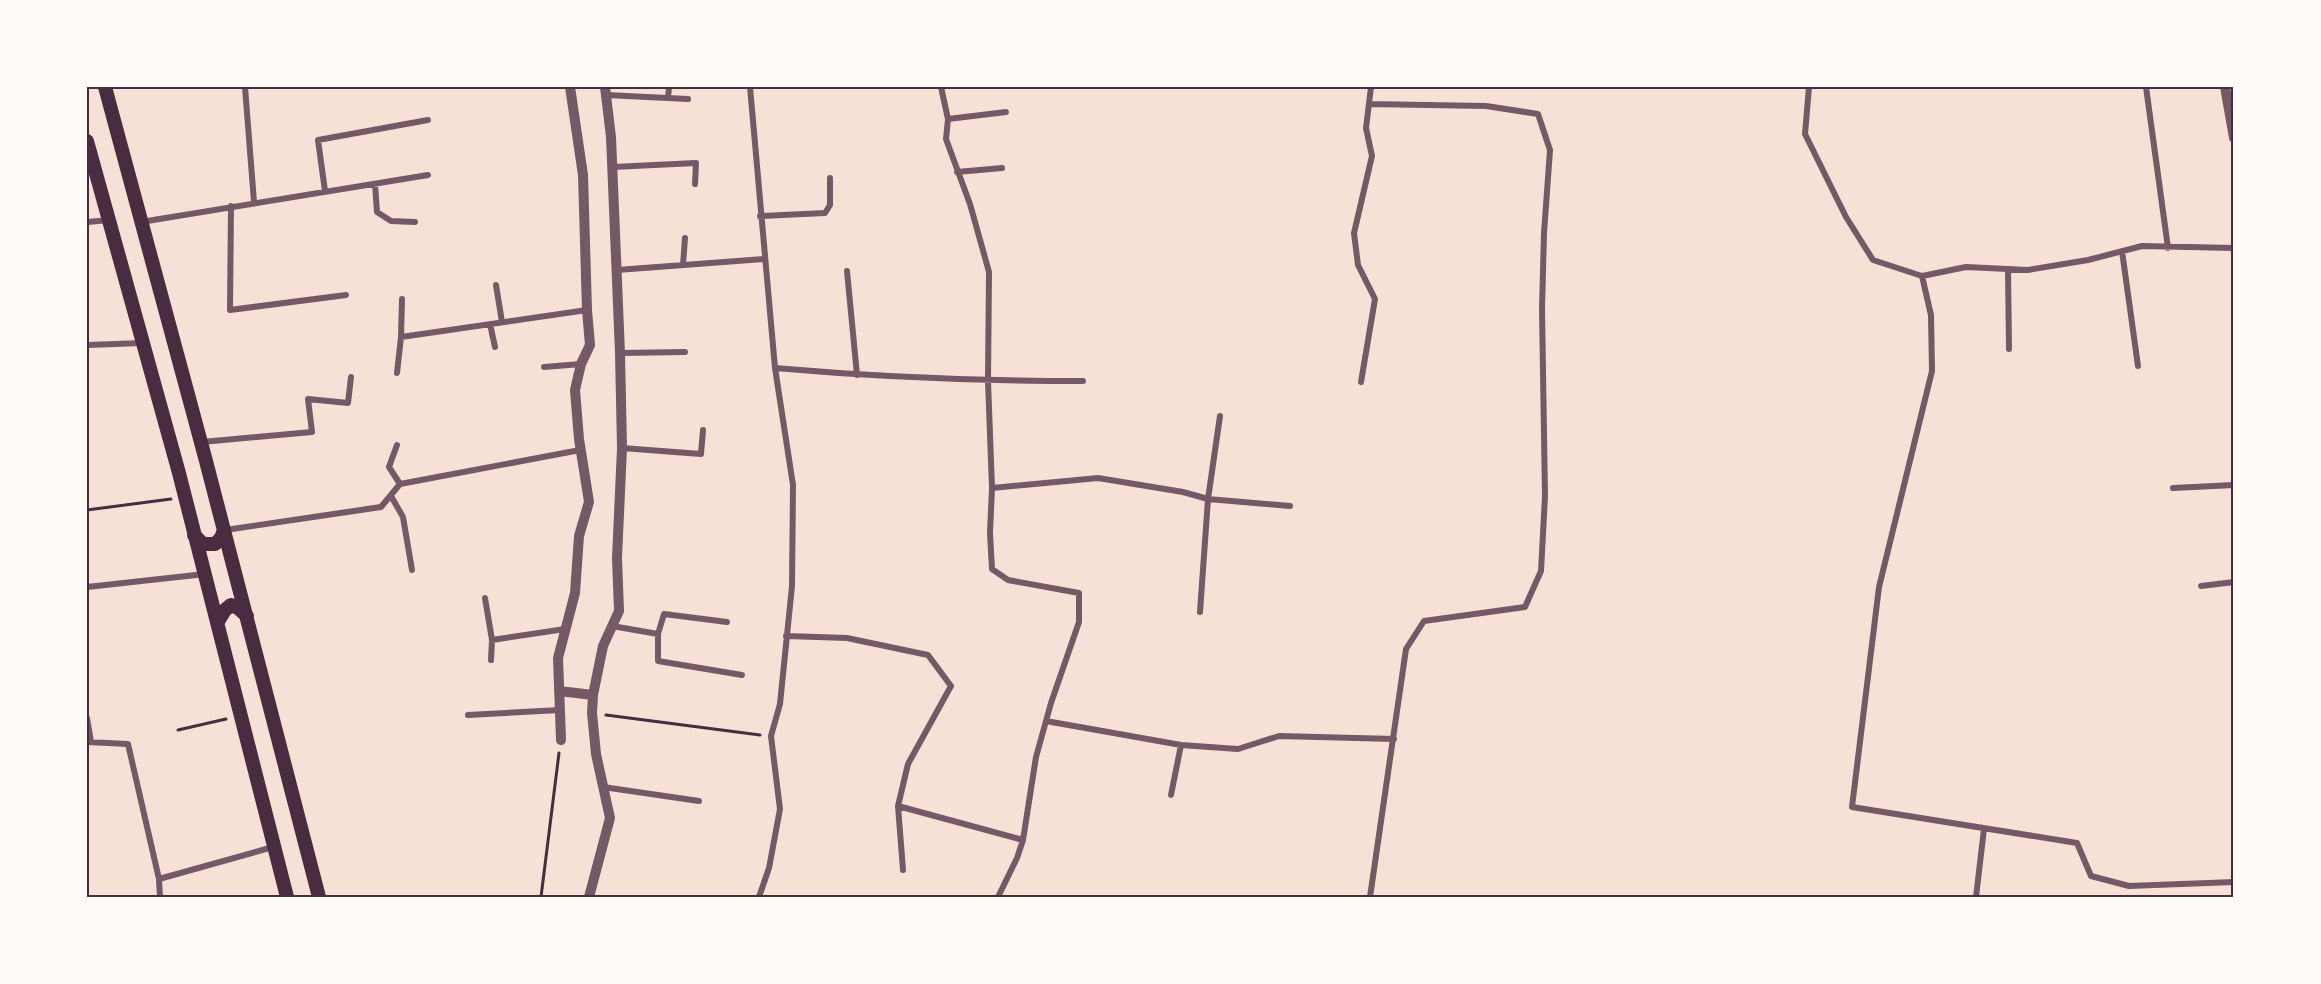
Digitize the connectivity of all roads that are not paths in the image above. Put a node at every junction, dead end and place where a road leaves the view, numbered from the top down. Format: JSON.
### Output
{"nodes":[{"id":1,"x":105,"y":87,"type":"edge"},
{"id":2,"x":245,"y":87,"type":"edge"},
{"id":3,"x":570,"y":87,"type":"edge"},
{"id":4,"x":669,"y":87,"type":"edge"},
{"id":5,"x":750,"y":87,"type":"edge"},
{"id":6,"x":941,"y":87,"type":"edge"},
{"id":7,"x":1371,"y":87,"type":"edge"},
{"id":8,"x":1809,"y":87,"type":"edge"},
{"id":9,"x":2146,"y":87,"type":"edge"},
{"id":10,"x":2225,"y":87,"type":"edge"},
{"id":11,"x":605,"y":91,"type":"edge"},
{"id":12,"x":668,"y":98,"type":"junction"},
{"id":13,"x":688,"y":99,"type":"dead end"},
{"id":14,"x":1369,"y":104,"type":"junction"},
{"id":15,"x":1006,"y":112,"type":"dead end"},
{"id":16,"x":948,"y":119,"type":"junction"},
{"id":17,"x":428,"y":120,"type":"dead end"},
{"id":18,"x":2234,"y":138,"type":"edge"},
{"id":19,"x":87,"y":141,"type":"edge"},
{"id":20,"x":613,"y":167,"type":"junction"},
{"id":21,"x":1002,"y":168,"type":"dead end"},
{"id":22,"x":957,"y":172,"type":"junction"},
{"id":23,"x":428,"y":176,"type":"dead end"},
{"id":24,"x":830,"y":178,"type":"dead end"},
{"id":25,"x":375,"y":184,"type":"junction"},
{"id":26,"x":695,"y":184,"type":"dead end"},
{"id":27,"x":325,"y":191,"type":"junction"},
{"id":28,"x":254,"y":202,"type":"junction"},
{"id":29,"x":231,"y":206,"type":"junction"},
{"id":30,"x":760,"y":216,"type":"junction"},
{"id":31,"x":110,"y":220,"type":"junction"},
{"id":32,"x":87,"y":222,"type":"edge"},
{"id":33,"x":141,"y":222,"type":"junction"},
{"id":34,"x":415,"y":222,"type":"dead end"},
{"id":35,"x":685,"y":238,"type":"dead end"},
{"id":36,"x":2168,"y":248,"type":"junction"},
{"id":37,"x":2234,"y":248,"type":"edge"},
{"id":38,"x":2122,"y":251,"type":"junction"},
{"id":39,"x":764,"y":259,"type":"junction"},
{"id":40,"x":683,"y":265,"type":"junction"},
{"id":41,"x":2008,"y":269,"type":"junction"},
{"id":42,"x":617,"y":270,"type":"junction"},
{"id":43,"x":847,"y":271,"type":"dead end"},
{"id":44,"x":1922,"y":276,"type":"junction"},
{"id":45,"x":496,"y":285,"type":"dead end"},
{"id":46,"x":346,"y":296,"type":"dead end"},
{"id":47,"x":402,"y":299,"type":"dead end"},
{"id":48,"x":586,"y":310,"type":"junction"},
{"id":49,"x":502,"y":322,"type":"junction"},
{"id":50,"x":490,"y":324,"type":"junction"},
{"id":51,"x":401,"y":337,"type":"junction"},
{"id":52,"x":144,"y":343,"type":"junction"},
{"id":53,"x":87,"y":345,"type":"edge"},
{"id":54,"x":495,"y":347,"type":"dead end"},
{"id":55,"x":2009,"y":349,"type":"dead end"},
{"id":56,"x":685,"y":352,"type":"dead end"},
{"id":57,"x":620,"y":353,"type":"junction"},
{"id":58,"x":581,"y":364,"type":"junction"},
{"id":59,"x":2138,"y":366,"type":"dead end"},
{"id":60,"x":544,"y":367,"type":"dead end"},
{"id":61,"x":775,"y":368,"type":"junction"},
{"id":62,"x":397,"y":373,"type":"dead end"},
{"id":63,"x":856,"y":375,"type":"junction"},
{"id":64,"x":351,"y":377,"type":"dead end"},
{"id":65,"x":988,"y":381,"type":"junction"},
{"id":66,"x":1083,"y":381,"type":"dead end"},
{"id":67,"x":1361,"y":382,"type":"dead end"},
{"id":68,"x":1220,"y":416,"type":"dead end"},
{"id":69,"x":703,"y":430,"type":"dead end"},
{"id":70,"x":201,"y":442,"type":"junction"},
{"id":71,"x":397,"y":445,"type":"dead end"},
{"id":72,"x":622,"y":448,"type":"junction"},
{"id":73,"x":580,"y":450,"type":"junction"},
{"id":74,"x":400,"y":484,"type":"junction"},
{"id":75,"x":2234,"y":484,"type":"edge"},
{"id":76,"x":992,"y":488,"type":"junction"},
{"id":77,"x":2174,"y":488,"type":"dead end"},
{"id":78,"x":391,"y":496,"type":"junction"},
{"id":79,"x":1208,"y":499,"type":"junction"},
{"id":80,"x":1290,"y":507,"type":"dead end"},
{"id":81,"x":224,"y":530,"type":"junction"},
{"id":82,"x":194,"y":535,"type":"junction"},
{"id":83,"x":412,"y":570,"type":"dead end"},
{"id":84,"x":205,"y":574,"type":"junction"},
{"id":85,"x":2234,"y":582,"type":"edge"},
{"id":86,"x":2201,"y":586,"type":"dead end"},
{"id":87,"x":87,"y":587,"type":"edge"},
{"id":88,"x":485,"y":598,"type":"dead end"},
{"id":89,"x":1200,"y":612,"type":"dead end"},
{"id":90,"x":247,"y":616,"type":"junction"},
{"id":91,"x":727,"y":622,"type":"dead end"},
{"id":92,"x":217,"y":623,"type":"junction"},
{"id":93,"x":612,"y":626,"type":"junction"},
{"id":94,"x":566,"y":629,"type":"junction"},
{"id":95,"x":658,"y":634,"type":"junction"},
{"id":96,"x":786,"y":636,"type":"junction"},
{"id":97,"x":492,"y":640,"type":"junction"},
{"id":98,"x":491,"y":660,"type":"dead end"},
{"id":99,"x":742,"y":675,"type":"dead end"},
{"id":100,"x":559,"y":691,"type":"junction"},
{"id":101,"x":593,"y":695,"type":"junction"},
{"id":102,"x":560,"y":710,"type":"junction"},
{"id":103,"x":468,"y":715,"type":"dead end"},
{"id":104,"x":87,"y":718,"type":"edge"},
{"id":105,"x":1046,"y":721,"type":"junction"},
{"id":106,"x":1394,"y":739,"type":"junction"},
{"id":107,"x":561,"y":740,"type":"road end"},
{"id":108,"x":89,"y":742,"type":"edge"},
{"id":109,"x":1181,"y":745,"type":"junction"},
{"id":110,"x":603,"y":787,"type":"junction"},
{"id":111,"x":1171,"y":795,"type":"dead end"},
{"id":112,"x":699,"y":801,"type":"dead end"},
{"id":113,"x":898,"y":806,"type":"junction"},
{"id":114,"x":1984,"y":829,"type":"junction"},
{"id":115,"x":1023,"y":840,"type":"junction"},
{"id":116,"x":273,"y":847,"type":"junction"},
{"id":117,"x":903,"y":870,"type":"dead end"},
{"id":118,"x":159,"y":879,"type":"junction"},
{"id":119,"x":2234,"y":882,"type":"edge"},
{"id":120,"x":160,"y":897,"type":"edge"},
{"id":121,"x":287,"y":897,"type":"edge"},
{"id":122,"x":319,"y":897,"type":"edge"},
{"id":123,"x":589,"y":897,"type":"edge"},
{"id":124,"x":759,"y":897,"type":"edge"},
{"id":125,"x":998,"y":897,"type":"edge"},
{"id":126,"x":1370,"y":897,"type":"edge"},
{"id":127,"x":1976,"y":897,"type":"edge"}],
"edges":[{"from":1,"to":33,"type":"main road"},
{"from":2,"to":28,"type":"street"},
{"from":3,"to":48,"type":"street"},
{"from":4,"to":12,"type":"street"},
{"from":5,"to":30,"type":"street"},
{"from":6,"to":16,"type":"street"},
{"from":7,"to":14,"type":"street"},
{"from":8,"to":44,"type":"street"},
{"from":9,"to":36,"type":"street"},
{"from":10,"to":18,"type":"street"},
{"from":11,"to":12,"type":"street"},
{"from":11,"to":20,"type":"street"},
{"from":12,"to":13,"type":"street"},
{"from":14,"to":67,"type":"street"},
{"from":14,"to":106,"type":"street"},
{"from":15,"to":16,"type":"street"},
{"from":16,"to":22,"type":"street"},
{"from":17,"to":27,"type":"street"},
{"from":19,"to":31,"type":"main road"},
{"from":20,"to":26,"type":"street"},
{"from":20,"to":42,"type":"street"},
{"from":21,"to":22,"type":"street"},
{"from":22,"to":65,"type":"street"},
{"from":23,"to":25,"type":"street"},
{"from":24,"to":30,"type":"street"},
{"from":25,"to":27,"type":"street"},
{"from":25,"to":34,"type":"street"},
{"from":27,"to":28,"type":"street"},
{"from":28,"to":29,"type":"street"},
{"from":29,"to":33,"type":"street"},
{"from":29,"to":46,"type":"street"},
{"from":30,"to":39,"type":"street"},
{"from":31,"to":32,"type":"street"},
{"from":31,"to":52,"type":"main road"},
{"from":33,"to":70,"type":"main road"},
{"from":35,"to":40,"type":"street"},
{"from":36,"to":37,"type":"street"},
{"from":36,"to":38,"type":"street"},
{"from":38,"to":41,"type":"street"},
{"from":38,"to":59,"type":"street"},
{"from":39,"to":40,"type":"street"},
{"from":39,"to":61,"type":"street"},
{"from":40,"to":42,"type":"street"},
{"from":41,"to":44,"type":"street"},
{"from":41,"to":55,"type":"street"},
{"from":42,"to":57,"type":"street"},
{"from":43,"to":63,"type":"street"},
{"from":44,"to":114,"type":"street"},
{"from":45,"to":49,"type":"street"},
{"from":47,"to":51,"type":"street"},
{"from":48,"to":49,"type":"street"},
{"from":48,"to":58,"type":"street"},
{"from":49,"to":50,"type":"street"},
{"from":50,"to":51,"type":"street"},
{"from":50,"to":54,"type":"street"},
{"from":51,"to":62,"type":"street"},
{"from":52,"to":53,"type":"street"},
{"from":52,"to":82,"type":"main road"},
{"from":56,"to":57,"type":"street"},
{"from":57,"to":72,"type":"street"},
{"from":58,"to":60,"type":"street"},
{"from":58,"to":73,"type":"street"},
{"from":61,"to":63,"type":"street"},
{"from":61,"to":96,"type":"street"},
{"from":63,"to":65,"type":"street"},
{"from":64,"to":70,"type":"street"},
{"from":65,"to":66,"type":"street"},
{"from":65,"to":76,"type":"street"},
{"from":68,"to":79,"type":"street"},
{"from":69,"to":72,"type":"street"},
{"from":70,"to":81,"type":"main road"},
{"from":71,"to":74,"type":"street"},
{"from":72,"to":93,"type":"street"},
{"from":73,"to":74,"type":"street"},
{"from":73,"to":94,"type":"street"},
{"from":74,"to":78,"type":"street"},
{"from":75,"to":77,"type":"street"},
{"from":76,"to":79,"type":"street"},
{"from":76,"to":105,"type":"street"},
{"from":78,"to":81,"type":"street"},
{"from":78,"to":83,"type":"street"},
{"from":79,"to":80,"type":"street"},
{"from":79,"to":89,"type":"street"},
{"from":81,"to":82,"type":"main road"},
{"from":81,"to":90,"type":"main road"},
{"from":82,"to":84,"type":"main road"},
{"from":84,"to":87,"type":"street"},
{"from":84,"to":92,"type":"main road"},
{"from":85,"to":86,"type":"street"},
{"from":88,"to":97,"type":"street"},
{"from":90,"to":92,"type":"main road"},
{"from":90,"to":122,"type":"main road"},
{"from":91,"to":95,"type":"street"},
{"from":92,"to":116,"type":"main road"},
{"from":93,"to":95,"type":"street"},
{"from":93,"to":101,"type":"street"},
{"from":94,"to":97,"type":"street"},
{"from":94,"to":100,"type":"street"},
{"from":95,"to":99,"type":"street"},
{"from":96,"to":113,"type":"street"},
{"from":96,"to":124,"type":"street"},
{"from":97,"to":98,"type":"street"},
{"from":100,"to":101,"type":"street"},
{"from":100,"to":102,"type":"street"},
{"from":101,"to":110,"type":"street"},
{"from":102,"to":103,"type":"street"},
{"from":102,"to":107,"type":"street"},
{"from":104,"to":108,"type":"street"},
{"from":105,"to":109,"type":"street"},
{"from":105,"to":115,"type":"street"},
{"from":106,"to":109,"type":"street"},
{"from":106,"to":126,"type":"street"},
{"from":108,"to":118,"type":"street"},
{"from":109,"to":111,"type":"street"},
{"from":110,"to":112,"type":"street"},
{"from":110,"to":123,"type":"street"},
{"from":113,"to":115,"type":"street"},
{"from":113,"to":117,"type":"street"},
{"from":114,"to":119,"type":"street"},
{"from":114,"to":127,"type":"street"},
{"from":115,"to":125,"type":"street"},
{"from":116,"to":118,"type":"street"},
{"from":116,"to":121,"type":"main road"},
{"from":118,"to":120,"type":"street"}]}
